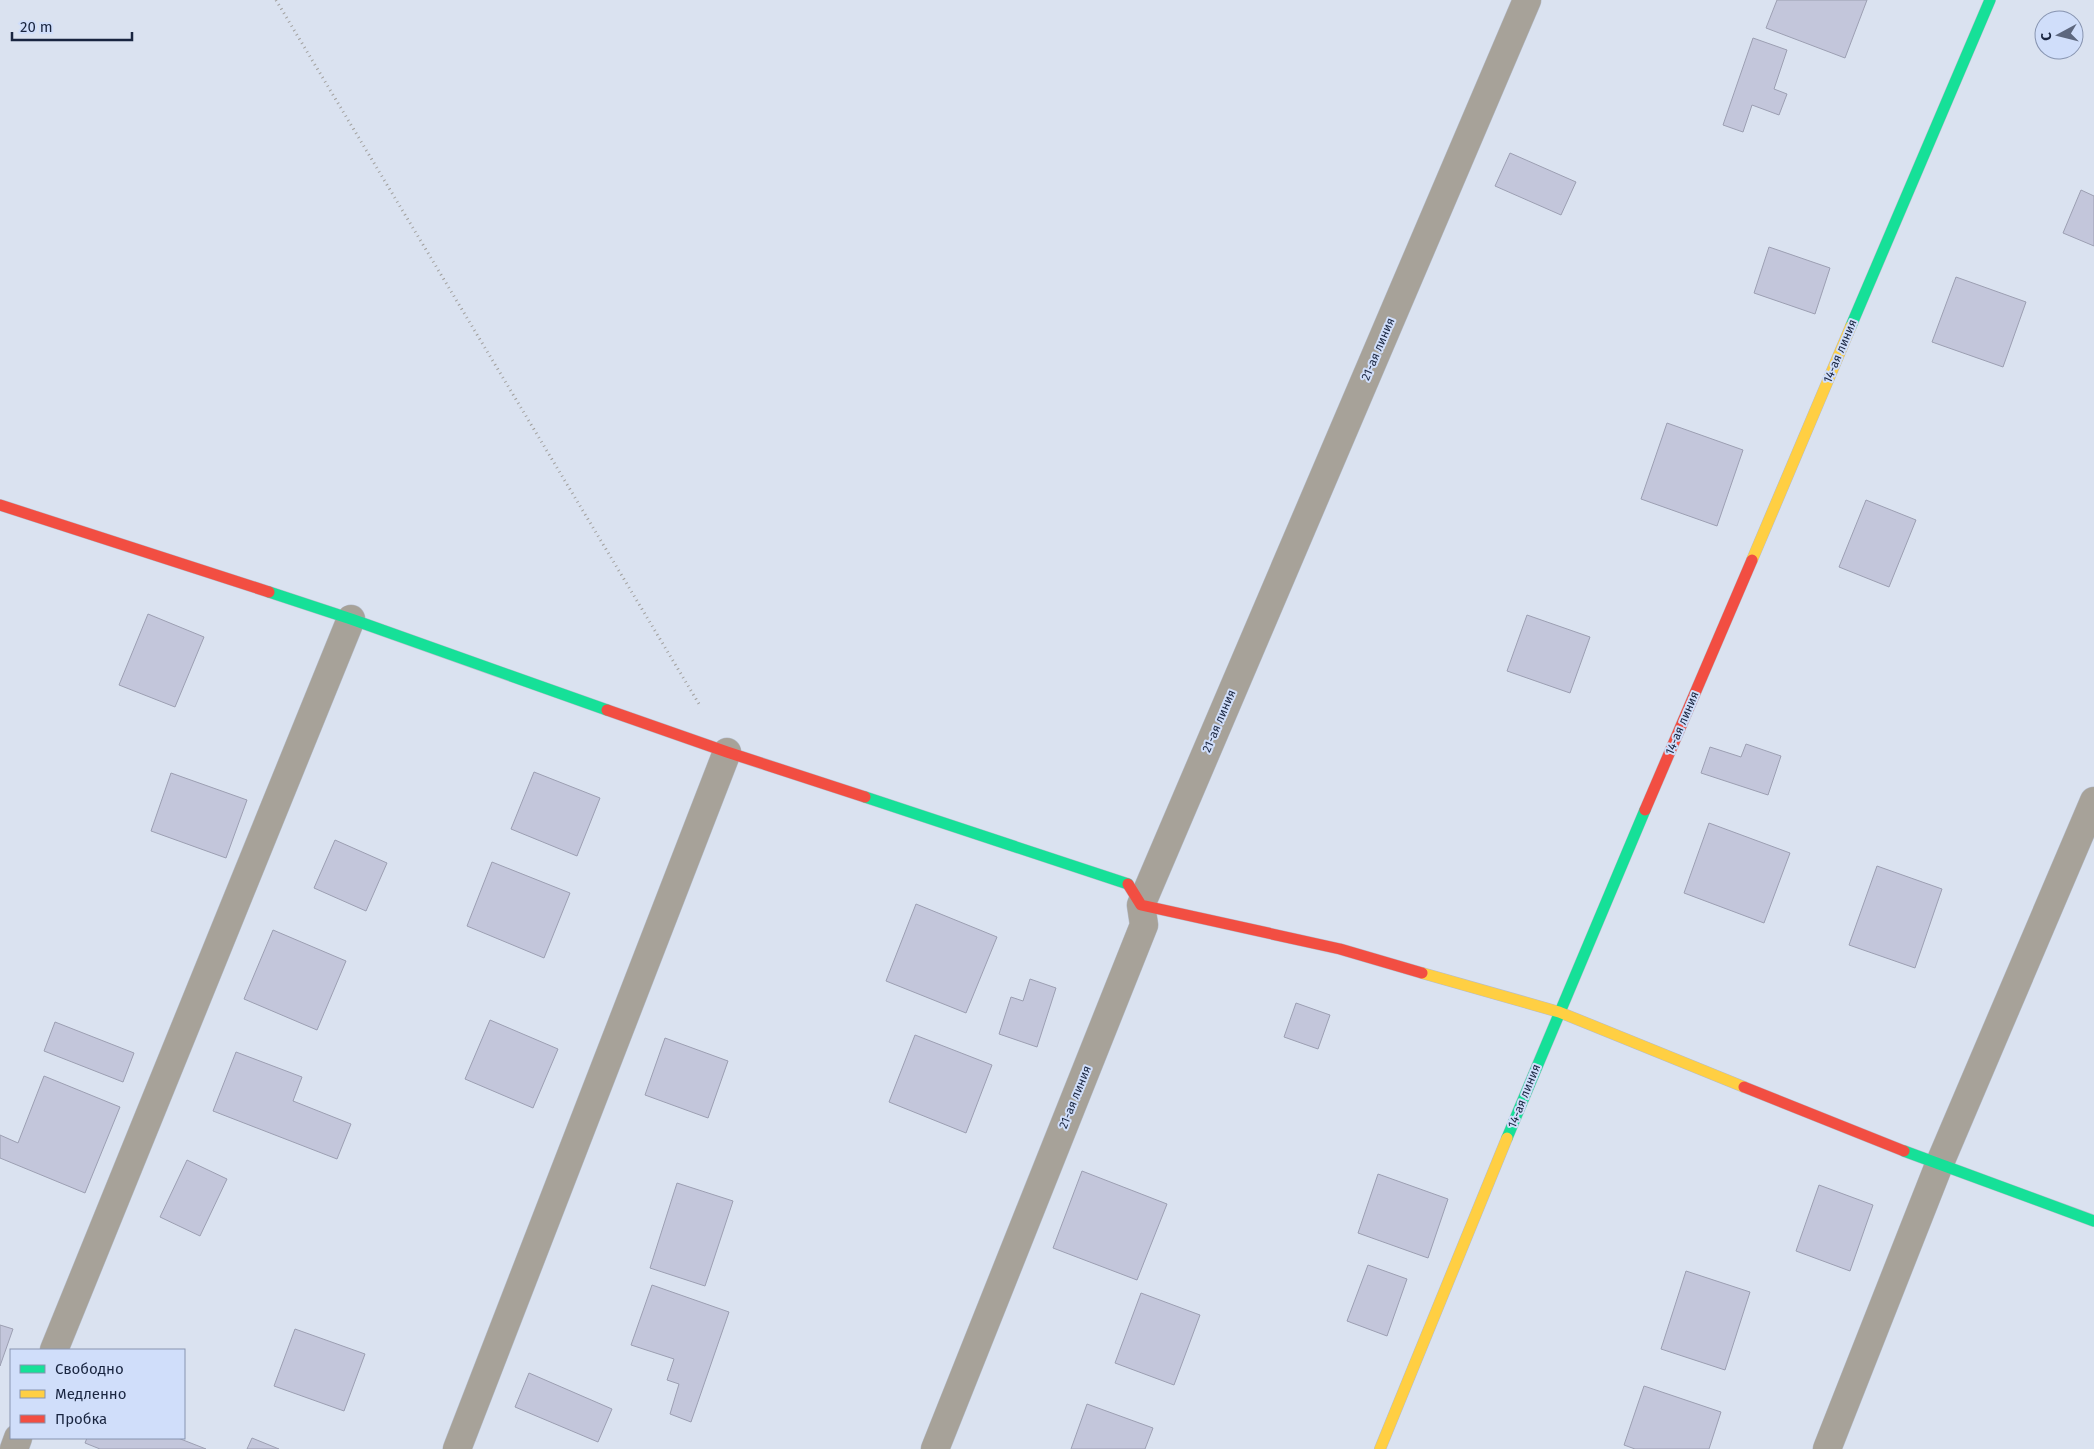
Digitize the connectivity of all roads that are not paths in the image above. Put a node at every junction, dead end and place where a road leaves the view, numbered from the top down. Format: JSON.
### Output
{"nodes":[{"id":1,"x":1527,"y":0,"type":"edge"},
{"id":2,"x":1990,"y":0,"type":"edge"},
{"id":3,"x":0,"y":505,"type":"edge"},
{"id":4,"x":351,"y":619,"type":"junction"},
{"id":5,"x":727,"y":752,"type":"junction"},
{"id":6,"x":2094,"y":802,"type":"edge"},
{"id":7,"x":1141,"y":905,"type":"junction"},
{"id":8,"x":1559,"y":1012,"type":"junction"},
{"id":9,"x":1939,"y":1165,"type":"junction"},
{"id":10,"x":2094,"y":1221,"type":"edge"},
{"id":11,"x":54,"y":1349,"type":"edge"},
{"id":12,"x":457,"y":1449,"type":"edge"},
{"id":13,"x":935,"y":1449,"type":"edge"},
{"id":14,"x":1380,"y":1449,"type":"edge"},
{"id":15,"x":1827,"y":1449,"type":"edge"}],
"edges":[{"from":1,"to":7,"type":"street","name":"21-ая линия"},
{"from":2,"to":8,"type":"street","name":"14-ая линия"},
{"from":3,"to":4,"type":"street"},
{"from":4,"to":5,"type":"street"},
{"from":4,"to":11,"type":"street"},
{"from":5,"to":7,"type":"street"},
{"from":5,"to":12,"type":"street"},
{"from":6,"to":9,"type":"street"},
{"from":7,"to":8,"type":"street"},
{"from":7,"to":13,"type":"street","name":"21-ая линия"},
{"from":8,"to":9,"type":"street"},
{"from":8,"to":14,"type":"street","name":"14-ая линия"},
{"from":9,"to":10,"type":"street"},
{"from":9,"to":15,"type":"street"}]}
